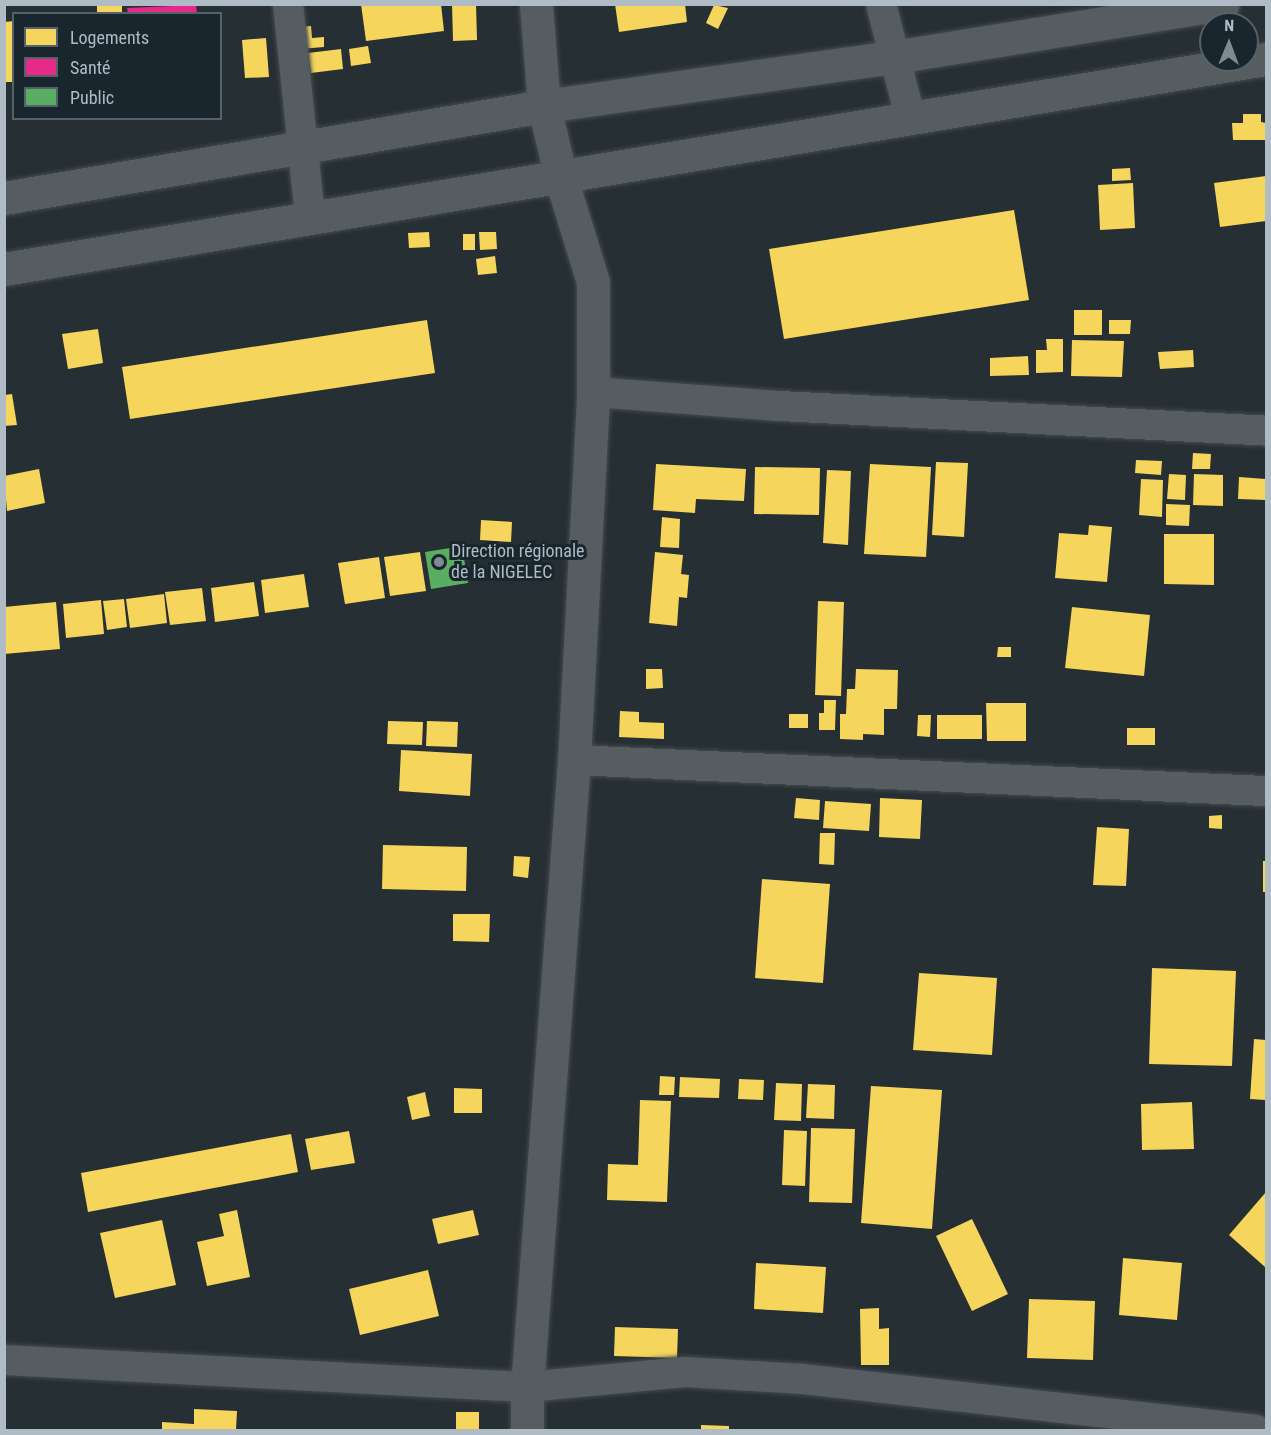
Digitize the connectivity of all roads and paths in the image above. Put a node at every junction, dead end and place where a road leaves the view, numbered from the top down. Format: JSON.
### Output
{"nodes":[{"id":1,"x":288,"y":4,"type":"edge"},
{"id":2,"x":536,"y":4,"type":"edge"},
{"id":3,"x":881,"y":4,"type":"edge"},
{"id":4,"x":1223,"y":4,"type":"edge"},
{"id":5,"x":894,"y":57,"type":"junction"},
{"id":6,"x":1266,"y":59,"type":"edge"},
{"id":7,"x":544,"y":106,"type":"junction"},
{"id":8,"x":910,"y":116,"type":"junction"},
{"id":9,"x":301,"y":148,"type":"junction"},
{"id":10,"x":561,"y":178,"type":"junction"},
{"id":11,"x":4,"y":198,"type":"edge"},
{"id":12,"x":310,"y":217,"type":"junction"},
{"id":13,"x":4,"y":269,"type":"edge"},
{"id":14,"x":593,"y":392,"type":"junction"},
{"id":15,"x":1266,"y":431,"type":"edge"},
{"id":16,"x":574,"y":760,"type":"junction"},
{"id":17,"x":1266,"y":791,"type":"edge"},
{"id":18,"x":4,"y":1360,"type":"edge"},
{"id":19,"x":527,"y":1387,"type":"junction"},
{"id":20,"x":1256,"y":1425,"type":"edge"},
{"id":21,"x":527,"y":1431,"type":"edge"}],
"edges":[{"from":1,"to":9,"type":"street"},
{"from":2,"to":7,"type":"street"},
{"from":3,"to":5,"type":"street"},
{"from":4,"to":5,"type":"street"},
{"from":5,"to":7,"type":"street"},
{"from":5,"to":8,"type":"street"},
{"from":6,"to":8,"type":"street"},
{"from":7,"to":9,"type":"street"},
{"from":7,"to":10,"type":"street"},
{"from":8,"to":10,"type":"street"},
{"from":9,"to":11,"type":"street"},
{"from":9,"to":12,"type":"street"},
{"from":10,"to":12,"type":"street"},
{"from":10,"to":14,"type":"street"},
{"from":12,"to":13,"type":"street"},
{"from":14,"to":15,"type":"street"},
{"from":14,"to":16,"type":"street"},
{"from":16,"to":17,"type":"street"},
{"from":16,"to":19,"type":"street"},
{"from":18,"to":19,"type":"street"},
{"from":19,"to":20,"type":"street"},
{"from":19,"to":21,"type":"street"}]}
